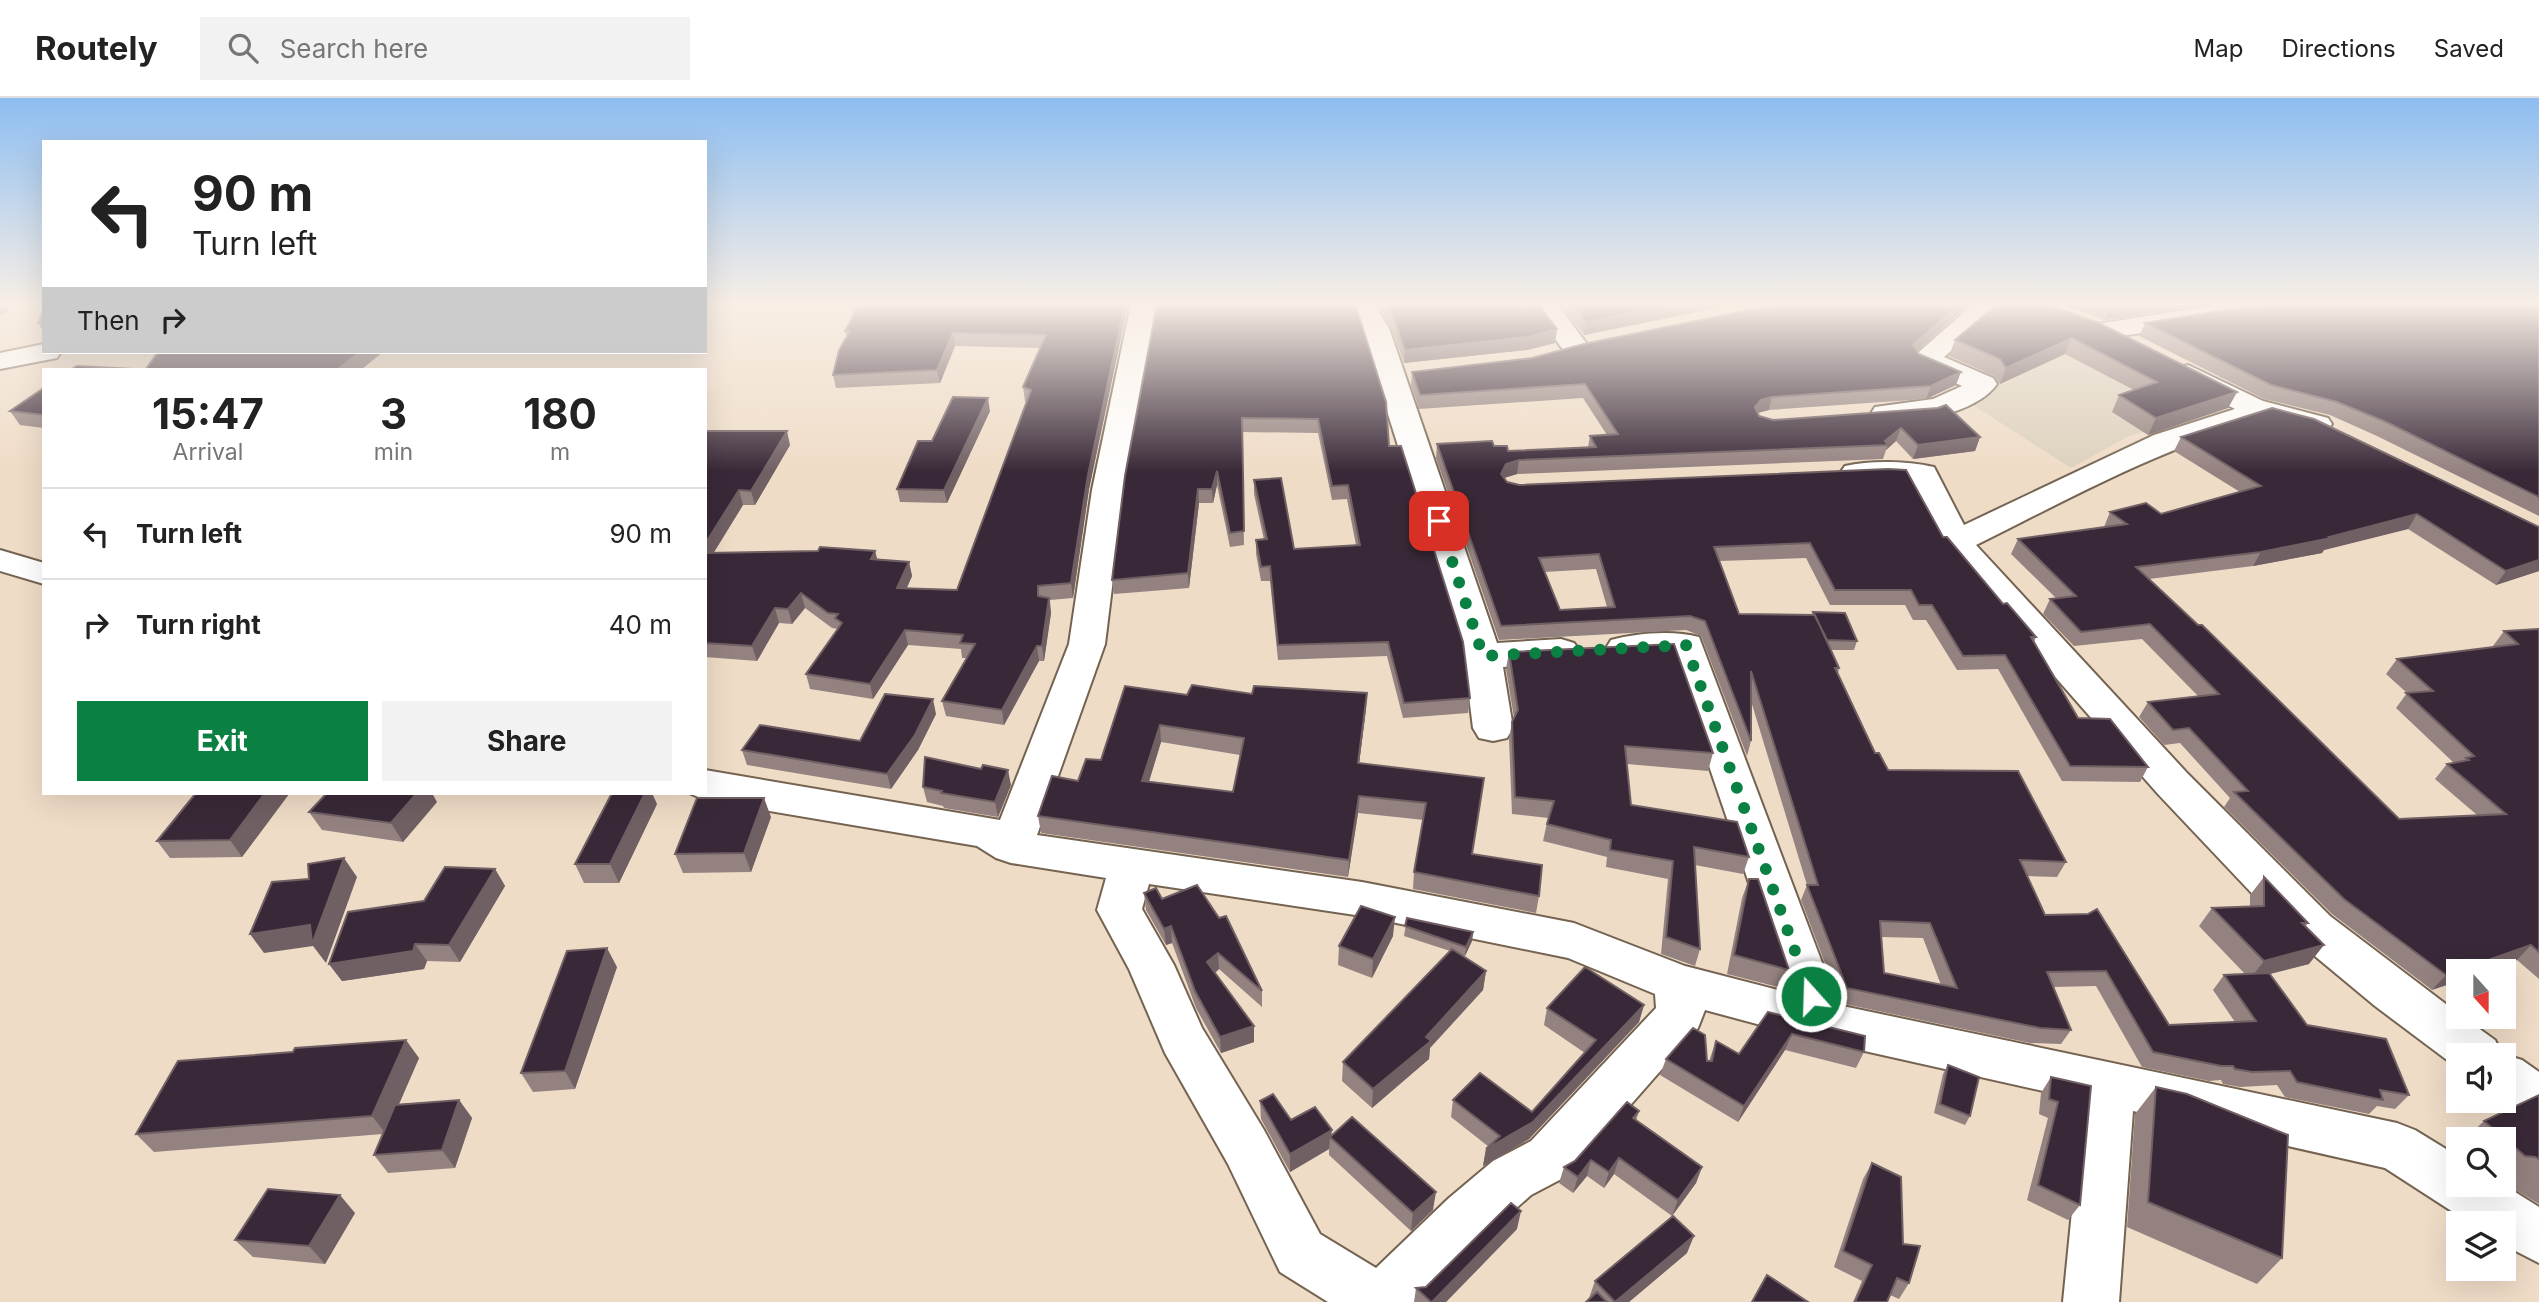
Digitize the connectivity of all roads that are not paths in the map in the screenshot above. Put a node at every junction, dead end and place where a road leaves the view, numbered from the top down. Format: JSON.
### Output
{"nodes":[{"id":1,"x":1133,"y":360,"type":"edge"},
{"id":2,"x":1394,"y":360,"type":"edge"},
{"id":3,"x":1928,"y":360,"type":"edge"},
{"id":4,"x":2160,"y":360,"type":"edge"},
{"id":5,"x":2253,"y":407,"type":"junction"},
{"id":6,"x":1865,"y":415,"type":"edge"},
{"id":7,"x":2342,"y":434,"type":"edge"},
{"id":8,"x":1816,"y":475,"type":"edge"},
{"id":9,"x":1955,"y":542,"type":"junction"},
{"id":10,"x":0,"y":560,"type":"edge"},
{"id":11,"x":42,"y":573,"type":"edge"},
{"id":12,"x":1483,"y":656,"type":"junction"},
{"id":13,"x":1493,"y":728,"type":"dead end"},
{"id":14,"x":707,"y":785,"type":"edge"},
{"id":15,"x":1011,"y":847,"type":"junction"},
{"id":16,"x":1132,"y":865,"type":"junction"},
{"id":17,"x":1678,"y":983,"type":"junction"},
{"id":18,"x":1820,"y":1021,"type":"junction"},
{"id":19,"x":2461,"y":1043,"type":"edge"},
{"id":20,"x":2110,"y":1084,"type":"junction"},
{"id":21,"x":2516,"y":1084,"type":"edge"},
{"id":22,"x":2539,"y":1100,"type":"edge"},
{"id":23,"x":2539,"y":1237,"type":"edge"},
{"id":24,"x":1380,"y":1302,"type":"edge"},
{"id":25,"x":2091,"y":1302,"type":"edge"}],
"edges":[{"from":1,"to":15,"type":"street"},
{"from":2,"to":12,"type":"street"},
{"from":3,"to":6,"type":"street"},
{"from":4,"to":5,"type":"street"},
{"from":5,"to":7,"type":"street"},
{"from":5,"to":9,"type":"street"},
{"from":8,"to":9,"type":"street"},
{"from":9,"to":19,"type":"street"},
{"from":10,"to":11,"type":"street"},
{"from":12,"to":13,"type":"street"},
{"from":12,"to":18,"type":"street"},
{"from":14,"to":15,"type":"street"},
{"from":15,"to":16,"type":"street"},
{"from":16,"to":17,"type":"street"},
{"from":16,"to":24,"type":"street"},
{"from":17,"to":18,"type":"street"},
{"from":17,"to":24,"type":"street"},
{"from":18,"to":20,"type":"street"},
{"from":20,"to":23,"type":"street"},
{"from":20,"to":25,"type":"street"},
{"from":21,"to":22,"type":"street"}]}
